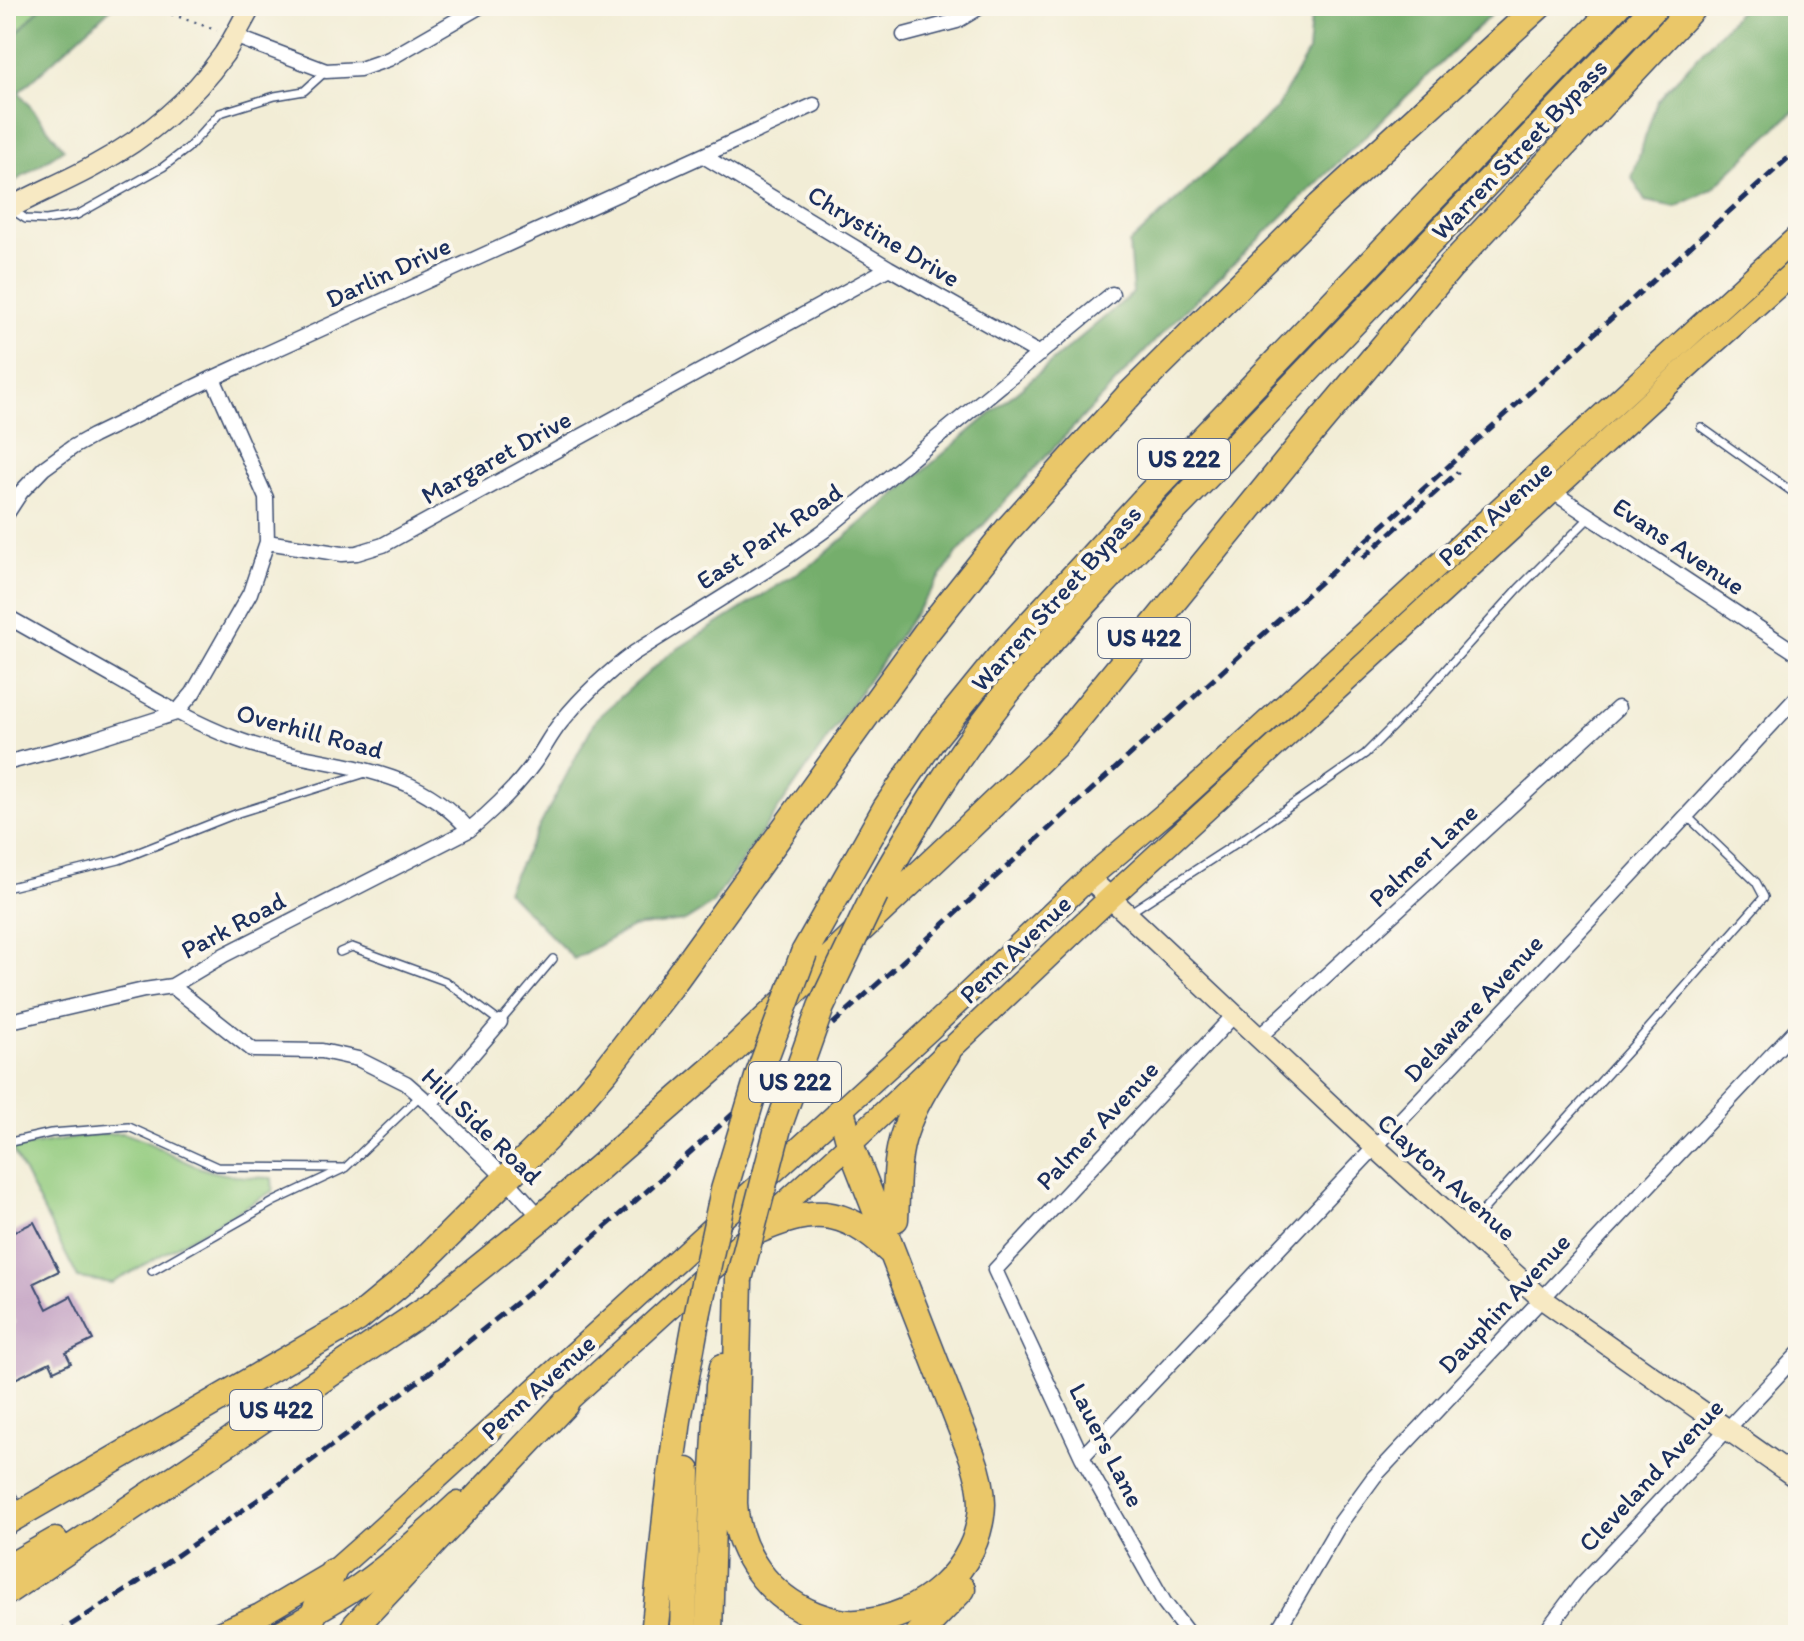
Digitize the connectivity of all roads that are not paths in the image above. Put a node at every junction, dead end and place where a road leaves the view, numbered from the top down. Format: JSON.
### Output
{"nodes":[{"id":1,"x":251,"y":6,"type":"edge"},
{"id":2,"x":481,"y":6,"type":"edge"},
{"id":3,"x":982,"y":6,"type":"edge"},
{"id":4,"x":1539,"y":6,"type":"edge"},
{"id":5,"x":1617,"y":6,"type":"edge"},
{"id":6,"x":1656,"y":6,"type":"edge"},
{"id":7,"x":1694,"y":6,"type":"edge"},
{"id":8,"x":904,"y":35,"type":"dead end"},
{"id":9,"x":234,"y":36,"type":"junction"},
{"id":10,"x":326,"y":71,"type":"junction"},
{"id":11,"x":814,"y":105,"type":"dead end"},
{"id":12,"x":705,"y":157,"type":"junction"},
{"id":13,"x":7,"y":209,"type":"edge"},
{"id":14,"x":1798,"y":236,"type":"edge"},
{"id":15,"x":889,"y":268,"type":"junction"},
{"id":16,"x":1798,"y":268,"type":"edge"},
{"id":17,"x":1112,"y":294,"type":"dead end"},
{"id":18,"x":1040,"y":354,"type":"junction"},
{"id":19,"x":213,"y":378,"type":"junction"},
{"id":20,"x":1701,"y":427,"type":"dead end"},
{"id":21,"x":1535,"y":476,"type":"junction"},
{"id":22,"x":1553,"y":492,"type":"junction"},
{"id":23,"x":1798,"y":496,"type":"edge"},
{"id":24,"x":6,"y":515,"type":"edge"},
{"id":25,"x":1590,"y":516,"type":"junction"},
{"id":26,"x":267,"y":542,"type":"junction"},
{"id":27,"x":6,"y":616,"type":"edge"},
{"id":28,"x":1798,"y":654,"type":"edge"},
{"id":29,"x":1798,"y":696,"type":"edge"},
{"id":30,"x":1618,"y":708,"type":"dead end"},
{"id":31,"x":176,"y":713,"type":"junction"},
{"id":32,"x":6,"y":763,"type":"edge"},
{"id":33,"x":372,"y":771,"type":"junction"},
{"id":34,"x":1686,"y":814,"type":"junction"},
{"id":35,"x":469,"y":830,"type":"junction"},
{"id":36,"x":1089,"y":878,"type":"junction"},
{"id":37,"x":6,"y":888,"type":"edge"},
{"id":38,"x":1110,"y":898,"type":"junction"},
{"id":39,"x":1127,"y":915,"type":"junction"},
{"id":40,"x":340,"y":952,"type":"dead end"},
{"id":41,"x":553,"y":959,"type":"dead end"},
{"id":42,"x":172,"y":986,"type":"junction"},
{"id":43,"x":1235,"y":1014,"type":"junction"},
{"id":44,"x":6,"y":1022,"type":"edge"},
{"id":45,"x":500,"y":1022,"type":"junction"},
{"id":46,"x":1798,"y":1027,"type":"edge"},
{"id":47,"x":1259,"y":1037,"type":"junction"},
{"id":48,"x":947,"y":1053,"type":"junction"},
{"id":49,"x":426,"y":1100,"type":"junction"},
{"id":50,"x":841,"y":1110,"type":"junction"},
{"id":51,"x":856,"y":1138,"type":"junction"},
{"id":52,"x":6,"y":1143,"type":"edge"},
{"id":53,"x":1375,"y":1147,"type":"junction"},
{"id":54,"x":345,"y":1168,"type":"junction"},
{"id":55,"x":505,"y":1178,"type":"junction"},
{"id":56,"x":541,"y":1218,"type":"junction"},
{"id":57,"x":895,"y":1219,"type":"junction"},
{"id":58,"x":1466,"y":1230,"type":"junction"},
{"id":59,"x":752,"y":1233,"type":"junction"},
{"id":60,"x":892,"y":1253,"type":"junction"},
{"id":61,"x":995,"y":1270,"type":"joint"},
{"id":62,"x":152,"y":1271,"type":"dead end"},
{"id":63,"x":739,"y":1279,"type":"junction"},
{"id":64,"x":1541,"y":1298,"type":"junction"},
{"id":65,"x":697,"y":1316,"type":"junction"},
{"id":66,"x":1798,"y":1354,"type":"edge"},
{"id":67,"x":565,"y":1404,"type":"junction"},
{"id":68,"x":1727,"y":1430,"type":"junction"},
{"id":69,"x":1082,"y":1457,"type":"junction"},
{"id":70,"x":176,"y":1478,"type":"junction"},
{"id":71,"x":1798,"y":1479,"type":"edge"},
{"id":72,"x":6,"y":1486,"type":"edge"},
{"id":73,"x":14,"y":1517,"type":"edge"},
{"id":74,"x":6,"y":1569,"type":"edge"},
{"id":75,"x":333,"y":1572,"type":"junction"},
{"id":76,"x":6,"y":1592,"type":"edge"},
{"id":77,"x":309,"y":1624,"type":"edge"},
{"id":78,"x":214,"y":1635,"type":"edge"},
{"id":79,"x":274,"y":1635,"type":"edge"},
{"id":80,"x":349,"y":1635,"type":"edge"},
{"id":81,"x":654,"y":1635,"type":"edge"},
{"id":82,"x":683,"y":1635,"type":"edge"},
{"id":83,"x":709,"y":1635,"type":"edge"},
{"id":84,"x":918,"y":1635,"type":"edge"},
{"id":85,"x":1189,"y":1635,"type":"edge"},
{"id":86,"x":1275,"y":1635,"type":"edge"},
{"id":87,"x":1547,"y":1635,"type":"edge"}],
"edges":[{"from":1,"to":9,"type":"street"},
{"from":2,"to":10,"type":"street"},
{"from":3,"to":8,"type":"street"},
{"from":4,"to":55,"type":"highway","number":"US 422"},
{"from":5,"to":65,"type":"highway","name":"Warren Street Bypass","number":"US 222","bridge":true},
{"from":6,"to":63,"type":"highway","name":"Warren Street Bypass","number":"US 222","bridge":true},
{"from":7,"to":56,"type":"highway","number":"US 422"},
{"from":9,"to":10,"type":"street"},
{"from":9,"to":13,"type":"street"},
{"from":10,"to":13,"type":"lane"},
{"from":11,"to":12,"type":"street","name":"Darlin Drive"},
{"from":12,"to":15,"type":"street","name":"Chrystine Drive"},
{"from":12,"to":19,"type":"street","name":"Darlin Drive"},
{"from":14,"to":21,"type":"main road","name":"Penn Avenue"},
{"from":15,"to":18,"type":"street","name":"Chrystine Drive"},
{"from":15,"to":26,"type":"street","name":"Margaret Drive"},
{"from":16,"to":22,"type":"main road","name":"Penn Avenue"},
{"from":17,"to":18,"type":"street","name":"East Park Road"},
{"from":18,"to":35,"type":"street","name":"East Park Road"},
{"from":19,"to":24,"type":"street","name":"Darlin Drive"},
{"from":19,"to":26,"type":"street"},
{"from":20,"to":23,"type":"lane"},
{"from":21,"to":22,"type":"street","name":"Evans Avenue"},
{"from":21,"to":36,"type":"main road","name":"Penn Avenue"},
{"from":22,"to":25,"type":"street","name":"Evans Avenue"},
{"from":22,"to":38,"type":"main road","name":"Penn Avenue"},
{"from":25,"to":28,"type":"street","name":"Evans Avenue"},
{"from":25,"to":39,"type":"lane"},
{"from":26,"to":31,"type":"street"},
{"from":27,"to":31,"type":"street","name":"Overhill Road"},
{"from":29,"to":34,"type":"street","name":"Delaware Avenue"},
{"from":30,"to":47,"type":"street","name":"Palmer Lane"},
{"from":31,"to":32,"type":"street"},
{"from":31,"to":33,"type":"street","name":"Overhill Road"},
{"from":33,"to":35,"type":"street","name":"Overhill Road"},
{"from":33,"to":37,"type":"lane"},
{"from":34,"to":53,"type":"street","name":"Delaware Avenue"},
{"from":34,"to":58,"type":"lane"},
{"from":35,"to":42,"type":"street","name":"Park Road"},
{"from":36,"to":38,"type":"street","name":"Clayton Avenue"},
{"from":36,"to":50,"type":"main road","name":"Penn Avenue"},
{"from":38,"to":39,"type":"street","name":"Clayton Avenue"},
{"from":38,"to":48,"type":"main road","name":"Penn Avenue"},
{"from":39,"to":43,"type":"street","name":"Clayton Avenue"},
{"from":40,"to":45,"type":"lane"},
{"from":41,"to":45,"type":"lane"},
{"from":42,"to":44,"type":"street","name":"Park Road"},
{"from":42,"to":49,"type":"street","name":"Hill Side Road"},
{"from":43,"to":47,"type":"street","name":"Clayton Avenue"},
{"from":43,"to":61,"type":"street","name":"Palmer Avenue"},
{"from":45,"to":49,"type":"street"},
{"from":46,"to":64,"type":"street","name":"Dauphin Avenue"},
{"from":47,"to":53,"type":"street","name":"Clayton Avenue"},
{"from":48,"to":51,"type":"main road","name":"Penn Avenue"},
{"from":48,"to":57,"type":"highway"},
{"from":49,"to":54,"type":"lane"},
{"from":49,"to":55,"type":"street","name":"Hill Side Road"},
{"from":50,"to":51,"type":"highway"},
{"from":50,"to":75,"type":"main road","name":"Penn Avenue"},
{"from":51,"to":57,"type":"highway"},
{"from":51,"to":59,"type":"main road","name":"Penn Avenue"},
{"from":51,"to":60,"type":"highway"},
{"from":52,"to":54,"type":"lane"},
{"from":53,"to":58,"type":"street","name":"Clayton Avenue"},
{"from":53,"to":69,"type":"street","name":"Delaware Avenue"},
{"from":54,"to":62,"type":"lane"},
{"from":55,"to":56,"type":"street","name":"Hill Side Road"},
{"from":55,"to":73,"type":"highway","number":"US 422"},
{"from":56,"to":70,"type":"highway","number":"US 422"},
{"from":57,"to":84,"type":"highway"},
{"from":58,"to":64,"type":"street","name":"Clayton Avenue"},
{"from":59,"to":60,"type":"highway"},
{"from":59,"to":67,"type":"main road","name":"Penn Avenue"},
{"from":60,"to":63,"type":"highway"},
{"from":61,"to":69,"type":"street","name":"Lauers Lane"},
{"from":63,"to":83,"type":"highway","number":"US 222"},
{"from":64,"to":68,"type":"street","name":"Clayton Avenue"},
{"from":64,"to":86,"type":"street","name":"Dauphin Avenue"},
{"from":65,"to":81,"type":"highway"},
{"from":65,"to":82,"type":"highway","number":"US 222"},
{"from":66,"to":68,"type":"street","name":"Cleveland Avenue"},
{"from":67,"to":77,"type":"main road","name":"Penn Avenue"},
{"from":67,"to":80,"type":"highway"},
{"from":68,"to":71,"type":"street","name":"Clayton Avenue"},
{"from":68,"to":87,"type":"street","name":"Cleveland Avenue"},
{"from":69,"to":85,"type":"street","name":"Lauers Lane"},
{"from":70,"to":74,"type":"highway"},
{"from":70,"to":76,"type":"highway","number":"US 422"},
{"from":72,"to":73,"type":"lane"},
{"from":75,"to":77,"type":"highway"},
{"from":75,"to":78,"type":"main road","name":"Penn Avenue"},
{"from":77,"to":79,"type":"main road","name":"Penn Avenue"}]}
